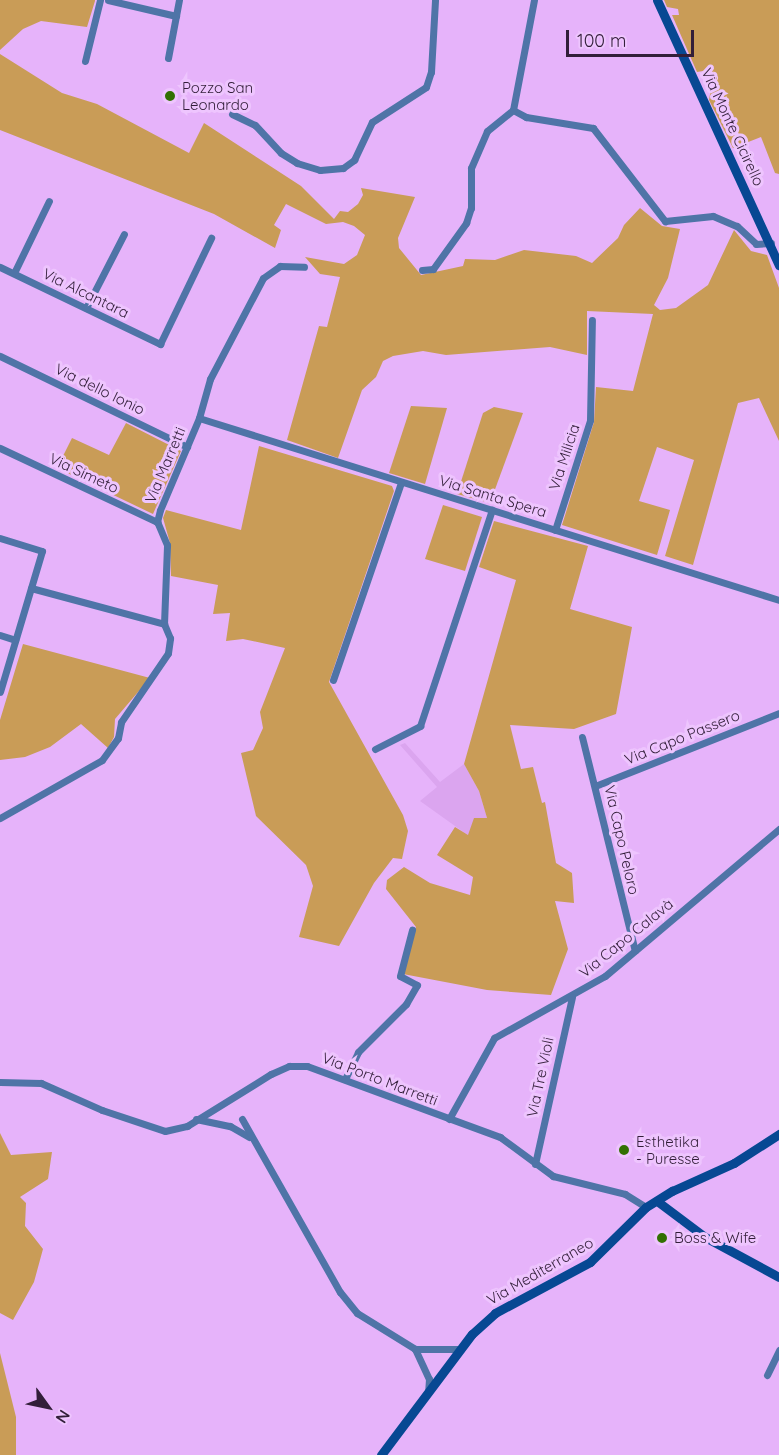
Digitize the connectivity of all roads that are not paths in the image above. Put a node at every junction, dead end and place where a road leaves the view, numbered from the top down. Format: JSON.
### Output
{"nodes":[{"id":1,"x":100,"y":0,"type":"edge"},
{"id":2,"x":108,"y":0,"type":"edge"},
{"id":3,"x":179,"y":0,"type":"edge"},
{"id":4,"x":435,"y":0,"type":"edge"},
{"id":5,"x":534,"y":0,"type":"edge"},
{"id":6,"x":657,"y":0,"type":"edge"},
{"id":7,"x":176,"y":16,"type":"junction"},
{"id":8,"x":168,"y":58,"type":"dead end"},
{"id":9,"x":85,"y":61,"type":"dead end"},
{"id":10,"x":513,"y":110,"type":"junction"},
{"id":11,"x":232,"y":114,"type":"dead end"},
{"id":12,"x":50,"y":201,"type":"dead end"},
{"id":13,"x":124,"y":234,"type":"dead end"},
{"id":14,"x":211,"y":238,"type":"dead end"},
{"id":15,"x":771,"y":243,"type":"junction"},
{"id":16,"x":779,"y":265,"type":"edge"},
{"id":17,"x":0,"y":267,"type":"edge"},
{"id":18,"x":304,"y":267,"type":"dead end"},
{"id":19,"x":422,"y":270,"type":"dead end"},
{"id":20,"x":14,"y":273,"type":"junction"},
{"id":21,"x":86,"y":308,"type":"junction"},
{"id":22,"x":592,"y":320,"type":"dead end"},
{"id":23,"x":0,"y":356,"type":"edge"},
{"id":24,"x":199,"y":418,"type":"junction"},
{"id":25,"x":188,"y":447,"type":"junction"},
{"id":26,"x":0,"y":448,"type":"edge"},
{"id":27,"x":401,"y":482,"type":"junction"},
{"id":28,"x":492,"y":510,"type":"junction"},
{"id":29,"x":157,"y":522,"type":"junction"},
{"id":30,"x":555,"y":530,"type":"junction"},
{"id":31,"x":0,"y":538,"type":"edge"},
{"id":32,"x":31,"y":588,"type":"junction"},
{"id":33,"x":779,"y":600,"type":"edge"},
{"id":34,"x":164,"y":624,"type":"junction"},
{"id":35,"x":0,"y":636,"type":"edge"},
{"id":36,"x":15,"y":640,"type":"junction"},
{"id":37,"x":333,"y":680,"type":"dead end"},
{"id":38,"x":0,"y":692,"type":"edge"},
{"id":39,"x":779,"y":713,"type":"edge"},
{"id":40,"x":582,"y":737,"type":"dead end"},
{"id":41,"x":375,"y":749,"type":"dead end"},
{"id":42,"x":596,"y":786,"type":"junction"},
{"id":43,"x":0,"y":818,"type":"edge"},
{"id":44,"x":779,"y":829,"type":"edge"},
{"id":45,"x":412,"y":930,"type":"dead end"},
{"id":46,"x":635,"y":951,"type":"junction"},
{"id":47,"x":572,"y":997,"type":"junction"},
{"id":48,"x":345,"y":1079,"type":"junction"},
{"id":49,"x":0,"y":1082,"type":"edge"},
{"id":50,"x":196,"y":1119,"type":"junction"},
{"id":51,"x":242,"y":1119,"type":"dead end"},
{"id":52,"x":449,"y":1119,"type":"junction"},
{"id":53,"x":779,"y":1134,"type":"edge"},
{"id":54,"x":254,"y":1140,"type":"junction"},
{"id":55,"x":536,"y":1164,"type":"junction"},
{"id":56,"x":657,"y":1201,"type":"junction"},
{"id":57,"x":646,"y":1207,"type":"junction"},
{"id":58,"x":779,"y":1277,"type":"edge"},
{"id":59,"x":415,"y":1349,"type":"junction"},
{"id":60,"x":461,"y":1349,"type":"junction"},
{"id":61,"x":779,"y":1350,"type":"edge"},
{"id":62,"x":767,"y":1375,"type":"dead end"},
{"id":63,"x":428,"y":1392,"type":"junction"},
{"id":64,"x":381,"y":1455,"type":"edge"}],
"edges":[{"from":1,"to":9,"type":"street"},
{"from":2,"to":7,"type":"street"},
{"from":3,"to":7,"type":"street"},
{"from":4,"to":11,"type":"street"},
{"from":5,"to":10,"type":"street"},
{"from":6,"to":15,"type":"street","name":"Via Monte Cicirello"},
{"from":7,"to":8,"type":"street"},
{"from":10,"to":15,"type":"street"},
{"from":10,"to":19,"type":"street"},
{"from":12,"to":20,"type":"street"},
{"from":13,"to":21,"type":"street"},
{"from":14,"to":21,"type":"street","name":"Via Alcantara"},
{"from":15,"to":16,"type":"street","name":"Via Monte Cicirello"},
{"from":17,"to":20,"type":"street","name":"Via Alcantara"},
{"from":18,"to":24,"type":"street","name":"Via Marretti"},
{"from":20,"to":21,"type":"street","name":"Via Alcantara"},
{"from":22,"to":30,"type":"street","name":"Via Milicia"},
{"from":23,"to":25,"type":"street","name":"Via dello Ionio"},
{"from":24,"to":25,"type":"street","name":"Via Marretti"},
{"from":24,"to":27,"type":"street","name":"Via Santa Spera"},
{"from":25,"to":29,"type":"street","name":"Via Marretti"},
{"from":26,"to":29,"type":"street","name":"Via Simeto"},
{"from":27,"to":28,"type":"street","name":"Via Santa Spera"},
{"from":27,"to":37,"type":"street"},
{"from":28,"to":30,"type":"street","name":"Via Santa Spera"},
{"from":28,"to":41,"type":"street"},
{"from":29,"to":34,"type":"street","name":"Via Marretti"},
{"from":30,"to":33,"type":"street","name":"Via Santa Spera"},
{"from":31,"to":32,"type":"street"},
{"from":32,"to":34,"type":"street"},
{"from":32,"to":36,"type":"street"},
{"from":34,"to":43,"type":"street","name":"Via Marretti"},
{"from":35,"to":36,"type":"street"},
{"from":36,"to":38,"type":"street"},
{"from":39,"to":42,"type":"street","name":"Via Capo Passero"},
{"from":40,"to":42,"type":"street","name":"Via Capo Peloro"},
{"from":42,"to":46,"type":"street","name":"Via Capo Peloro"},
{"from":44,"to":46,"type":"street","name":"Via Capo Calavà"},
{"from":45,"to":48,"type":"street"},
{"from":46,"to":47,"type":"street","name":"Via Capo Calavà"},
{"from":47,"to":52,"type":"street","name":"Via Capo Calavà"},
{"from":47,"to":55,"type":"street","name":"Via Tre Violi"},
{"from":48,"to":50,"type":"street","name":"Via Porto Marretti"},
{"from":48,"to":52,"type":"street","name":"Via Porto Marretti"},
{"from":49,"to":50,"type":"street","name":"Via Porto Marretti"},
{"from":50,"to":54,"type":"street"},
{"from":51,"to":54,"type":"street"},
{"from":52,"to":55,"type":"street","name":"Via Porto Marretti"},
{"from":53,"to":56,"type":"street","name":"Via Mediterraneo"},
{"from":54,"to":59,"type":"street"},
{"from":55,"to":57,"type":"street","name":"Via Porto Marretti"},
{"from":56,"to":57,"type":"street","name":"Via Mediterraneo"},
{"from":56,"to":58,"type":"street"},
{"from":57,"to":60,"type":"street","name":"Via Mediterraneo"},
{"from":59,"to":60,"type":"street"},
{"from":59,"to":63,"type":"street"},
{"from":60,"to":63,"type":"street","name":"Via Mediterraneo"},
{"from":61,"to":62,"type":"street"},
{"from":63,"to":64,"type":"street","name":"Via Mediterraneo"}]}
